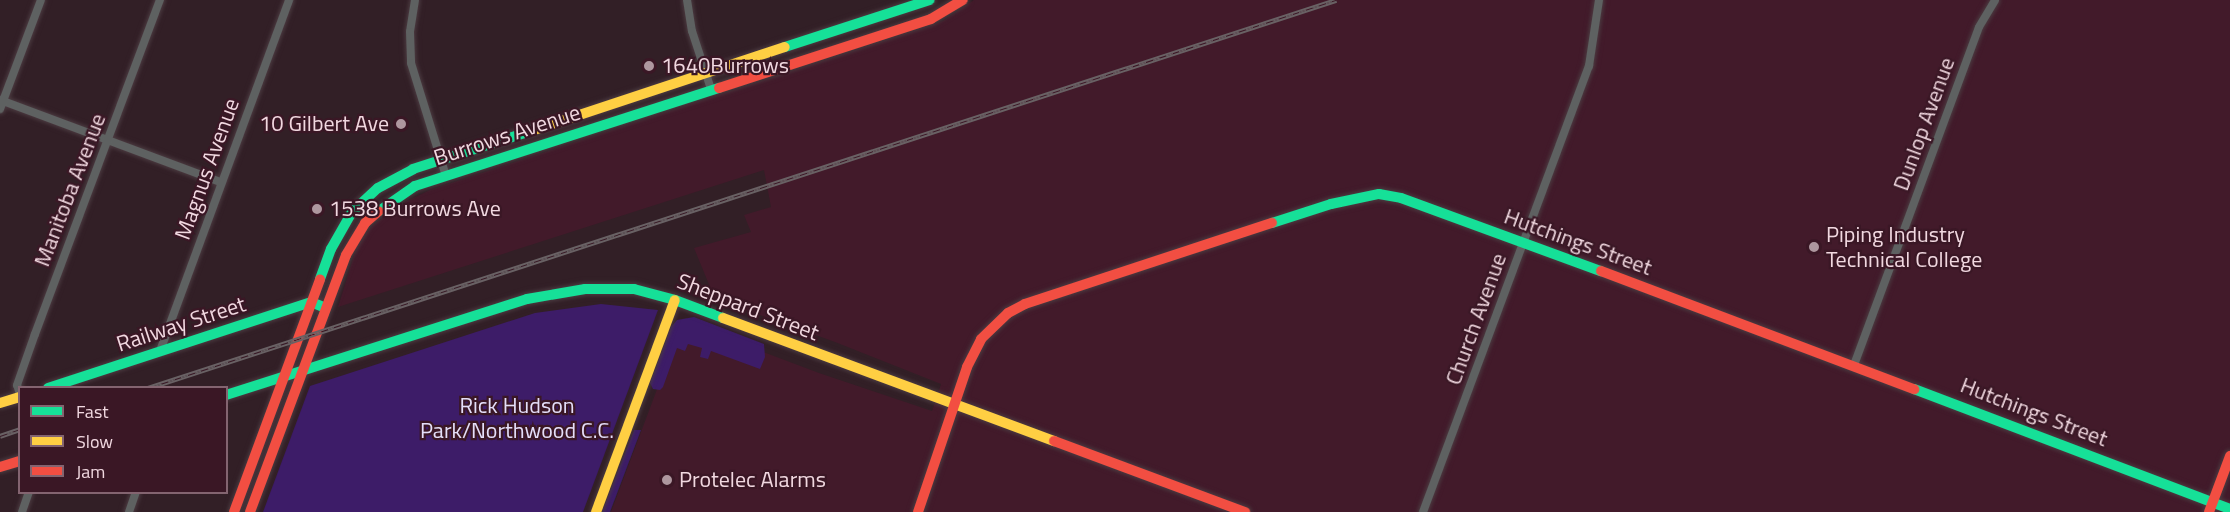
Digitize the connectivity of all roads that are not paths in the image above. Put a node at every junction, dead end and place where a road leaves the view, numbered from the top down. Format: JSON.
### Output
{"nodes":[{"id":1,"x":40,"y":0,"type":"edge"},
{"id":2,"x":160,"y":0,"type":"edge"},
{"id":3,"x":289,"y":0,"type":"edge"},
{"id":4,"x":415,"y":0,"type":"edge"},
{"id":5,"x":687,"y":0,"type":"edge"},
{"id":6,"x":930,"y":0,"type":"edge"},
{"id":7,"x":963,"y":0,"type":"edge"},
{"id":8,"x":1599,"y":0,"type":"edge"},
{"id":9,"x":1995,"y":0,"type":"edge"},
{"id":10,"x":707,"y":74,"type":"junction"},
{"id":11,"x":711,"y":89,"type":"junction"},
{"id":12,"x":1,"y":103,"type":"edge"},
{"id":13,"x":109,"y":140,"type":"junction"},
{"id":14,"x":440,"y":159,"type":"junction"},
{"id":15,"x":446,"y":176,"type":"junction"},
{"id":16,"x":221,"y":182,"type":"junction"},
{"id":17,"x":1524,"y":242,"type":"junction"},
{"id":18,"x":675,"y":300,"type":"junction"},
{"id":19,"x":311,"y":302,"type":"junction"},
{"id":20,"x":326,"y":308,"type":"junction"},
{"id":21,"x":160,"y":351,"type":"junction"},
{"id":22,"x":1854,"y":365,"type":"junction"},
{"id":23,"x":302,"y":372,"type":"junction"},
{"id":24,"x":284,"y":377,"type":"junction"},
{"id":25,"x":51,"y":386,"type":"edge"},
{"id":26,"x":18,"y":388,"type":"edge"},
{"id":27,"x":228,"y":394,"type":"edge"},
{"id":28,"x":18,"y":396,"type":"edge"},
{"id":29,"x":0,"y":403,"type":"edge"},
{"id":30,"x":953,"y":406,"type":"junction"},
{"id":31,"x":2230,"y":456,"type":"edge"},
{"id":32,"x":18,"y":462,"type":"edge"},
{"id":33,"x":0,"y":467,"type":"edge"},
{"id":34,"x":28,"y":494,"type":"edge"},
{"id":35,"x":135,"y":494,"type":"edge"},
{"id":36,"x":2211,"y":507,"type":"edge"},
{"id":37,"x":2230,"y":508,"type":"edge"},
{"id":38,"x":22,"y":512,"type":"edge"},
{"id":39,"x":129,"y":512,"type":"edge"},
{"id":40,"x":234,"y":512,"type":"edge"},
{"id":41,"x":250,"y":512,"type":"edge"},
{"id":42,"x":596,"y":512,"type":"edge"},
{"id":43,"x":918,"y":512,"type":"edge"},
{"id":44,"x":1245,"y":512,"type":"edge"},
{"id":45,"x":1423,"y":512,"type":"edge"}],
"edges":[{"from":1,"to":12,"type":"street"},
{"from":2,"to":13,"type":"street","name":"Manitoba Avenue"},
{"from":3,"to":16,"type":"street","name":"Magnus Avenue"},
{"from":4,"to":14,"type":"street"},
{"from":5,"to":10,"type":"street"},
{"from":6,"to":10,"type":"street","name":"Burrows Avenue"},
{"from":7,"to":11,"type":"street","name":"Burrows Avenue"},
{"from":8,"to":17,"type":"street","name":"Church Avenue"},
{"from":9,"to":22,"type":"street","name":"Dunlop Avenue"},
{"from":10,"to":11,"type":"street"},
{"from":10,"to":14,"type":"street","name":"Burrows Avenue"},
{"from":11,"to":15,"type":"street","name":"Burrows Avenue"},
{"from":12,"to":13,"type":"street"},
{"from":13,"to":16,"type":"street"},
{"from":13,"to":26,"type":"street","name":"Manitoba Avenue"},
{"from":14,"to":15,"type":"street"},
{"from":14,"to":19,"type":"street","name":"Burrows Avenue"},
{"from":15,"to":20,"type":"street","name":"Burrows Avenue"},
{"from":16,"to":21,"type":"street","name":"Magnus Avenue"},
{"from":17,"to":22,"type":"street","name":"Hutchings Street"},
{"from":17,"to":30,"type":"street","name":"Hutchings Street"},
{"from":17,"to":45,"type":"street","name":"Church Avenue"},
{"from":18,"to":23,"type":"street","name":"Sheppard Street"},
{"from":18,"to":30,"type":"street","name":"Sheppard Street"},
{"from":18,"to":42,"type":"street"},
{"from":19,"to":20,"type":"street"},
{"from":19,"to":21,"type":"street","name":"Railway Street"},
{"from":19,"to":24,"type":"street","name":"Burrows Avenue"},
{"from":20,"to":23,"type":"street","name":"Burrows Avenue"},
{"from":21,"to":25,"type":"street","name":"Railway Street"},
{"from":22,"to":36,"type":"street","name":"Hutchings Street"},
{"from":23,"to":24,"type":"street","name":"Sheppard Street"},
{"from":23,"to":41,"type":"street","name":"Burrows Avenue"},
{"from":24,"to":27,"type":"street","name":"Sheppard Street"},
{"from":24,"to":40,"type":"street","name":"Burrows Avenue"},
{"from":28,"to":29,"type":"street"},
{"from":30,"to":43,"type":"street","name":"Hutchings Street"},
{"from":30,"to":44,"type":"street","name":"Sheppard Street"},
{"from":31,"to":36,"type":"street"},
{"from":32,"to":33,"type":"street"},
{"from":34,"to":38,"type":"street"},
{"from":35,"to":39,"type":"street"},
{"from":36,"to":37,"type":"street","name":"Hutchings Street"}]}
